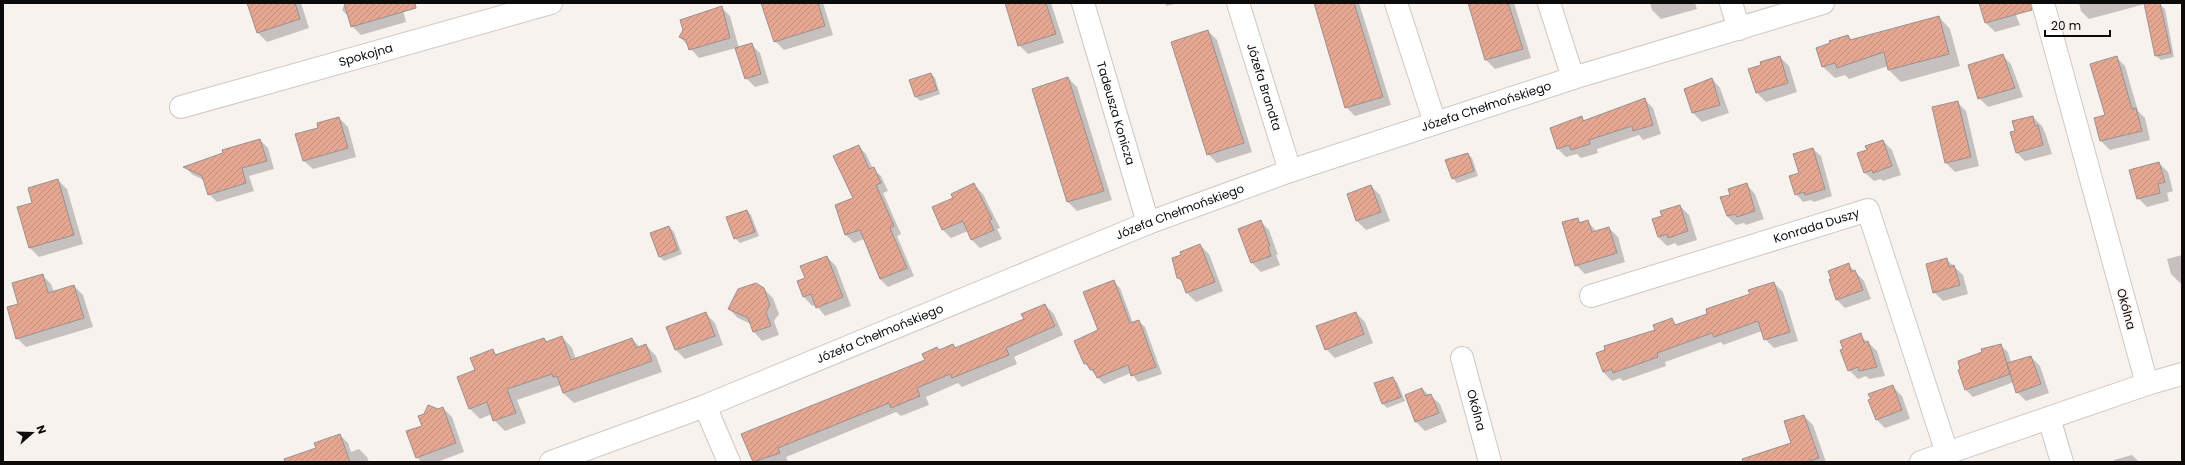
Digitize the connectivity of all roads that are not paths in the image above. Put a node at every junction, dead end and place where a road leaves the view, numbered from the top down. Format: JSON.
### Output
{"nodes":[{"id":1,"x":551,"y":3,"type":"edge"},
{"id":2,"x":1083,"y":3,"type":"edge"},
{"id":3,"x":1238,"y":3,"type":"edge"},
{"id":4,"x":1396,"y":3,"type":"edge"},
{"id":5,"x":1549,"y":3,"type":"edge"},
{"id":6,"x":1731,"y":3,"type":"edge"},
{"id":7,"x":1823,"y":3,"type":"edge"},
{"id":8,"x":2043,"y":3,"type":"edge"},
{"id":9,"x":1739,"y":29,"type":"junction"},
{"id":10,"x":1573,"y":78,"type":"junction"},
{"id":11,"x":181,"y":107,"type":"dead end"},
{"id":12,"x":1435,"y":123,"type":"junction"},
{"id":13,"x":1290,"y":171,"type":"junction"},
{"id":14,"x":1148,"y":223,"type":"junction"},
{"id":15,"x":1591,"y":296,"type":"dead end"},
{"id":16,"x":1462,"y":358,"type":"dead end"},
{"id":17,"x":2182,"y":374,"type":"edge"},
{"id":18,"x":2147,"y":384,"type":"junction"},
{"id":19,"x":705,"y":406,"type":"junction"},
{"id":20,"x":2050,"y":418,"type":"junction"},
{"id":21,"x":1947,"y":453,"type":"junction"},
{"id":22,"x":551,"y":462,"type":"edge"},
{"id":23,"x":729,"y":462,"type":"edge"},
{"id":24,"x":1490,"y":462,"type":"edge"},
{"id":25,"x":1921,"y":462,"type":"edge"},
{"id":26,"x":2062,"y":462,"type":"edge"}],
"edges":[{"from":1,"to":11,"type":"street","name":"Spokojna"},
{"from":2,"to":14,"type":"street","name":"Tadeusza Konicza"},
{"from":3,"to":13,"type":"street","name":"Józefa Brandta"},
{"from":4,"to":12,"type":"street"},
{"from":5,"to":10,"type":"street"},
{"from":6,"to":9,"type":"street"},
{"from":7,"to":9,"type":"street","name":"Józefa Chełmońskiego"},
{"from":8,"to":18,"type":"street","name":"Okólna"},
{"from":9,"to":10,"type":"street","name":"Józefa Chełmońskiego"},
{"from":10,"to":12,"type":"street","name":"Józefa Chełmońskiego"},
{"from":12,"to":13,"type":"street","name":"Józefa Chełmońskiego"},
{"from":13,"to":14,"type":"street","name":"Józefa Chełmońskiego"},
{"from":14,"to":19,"type":"street","name":"Józefa Chełmońskiego"},
{"from":15,"to":21,"type":"street","name":"Konrada Duszy"},
{"from":16,"to":24,"type":"street","name":"Okólna"},
{"from":17,"to":18,"type":"street"},
{"from":18,"to":20,"type":"street"},
{"from":19,"to":22,"type":"street","name":"Józefa Chełmońskiego"},
{"from":19,"to":23,"type":"street"},
{"from":20,"to":21,"type":"street"},
{"from":20,"to":26,"type":"street"},
{"from":21,"to":25,"type":"street"}]}
